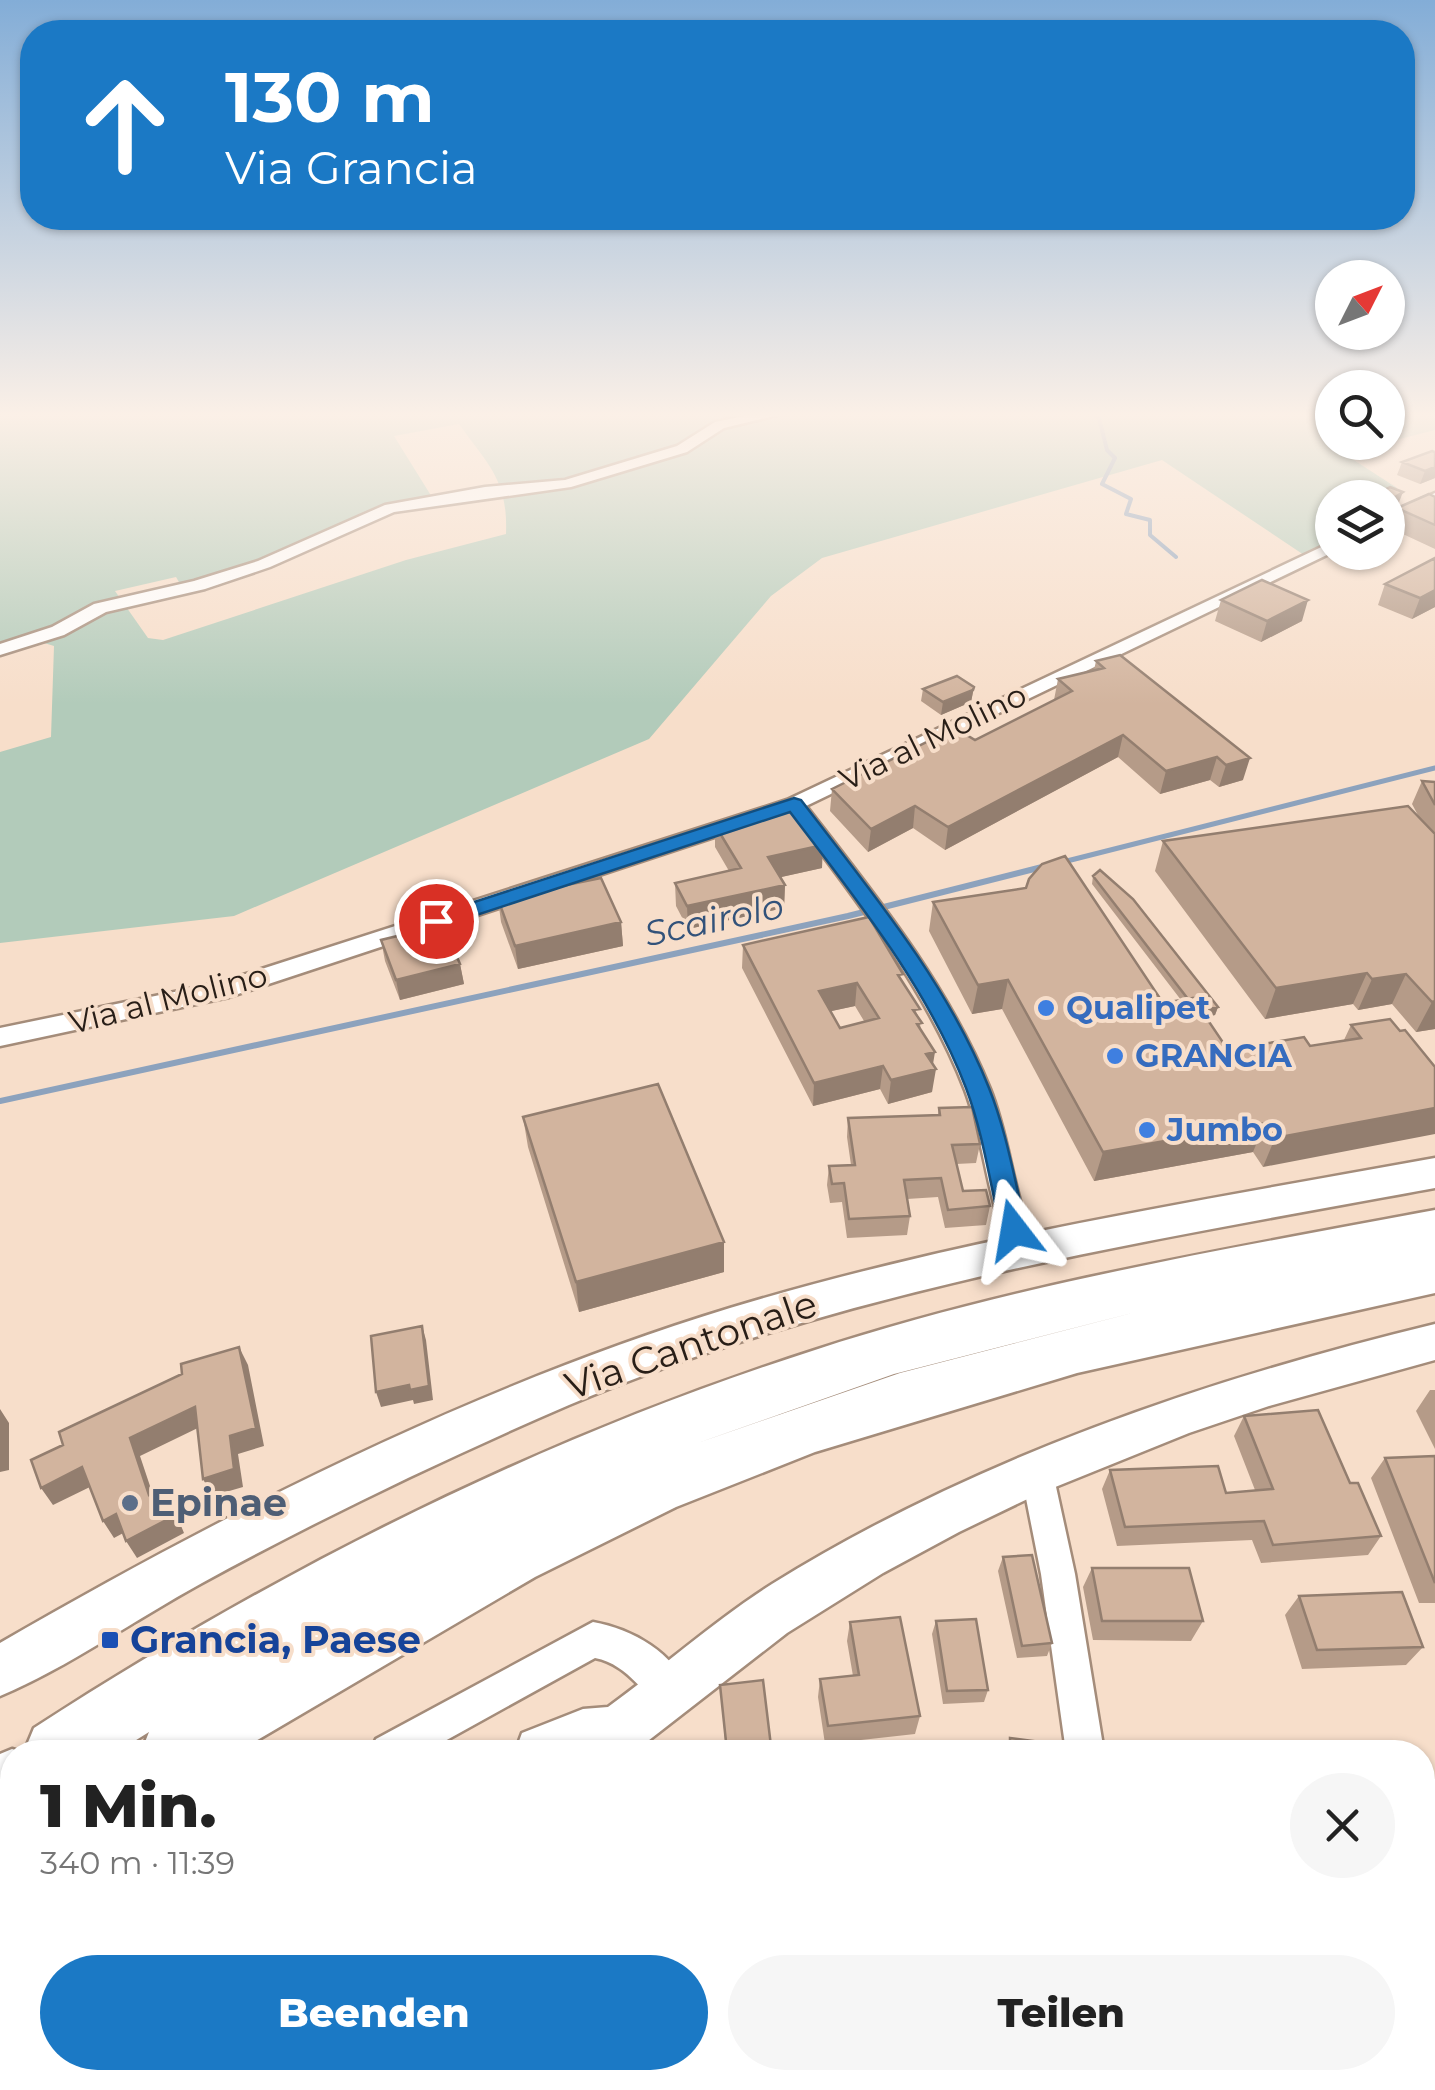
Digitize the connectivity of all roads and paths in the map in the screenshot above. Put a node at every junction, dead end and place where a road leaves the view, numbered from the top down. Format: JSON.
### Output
{"nodes":[{"id":1,"x":387,"y":510,"type":"edge"},
{"id":2,"x":1315,"y":555,"type":"edge"},
{"id":3,"x":0,"y":650,"type":"edge"},
{"id":4,"x":794,"y":804,"type":"junction"},
{"id":5,"x":0,"y":1038,"type":"edge"},
{"id":6,"x":1435,"y":1173,"type":"edge"},
{"id":7,"x":1435,"y":1230,"type":"edge"},
{"id":8,"x":1024,"y":1250,"type":"junction"},
{"id":9,"x":1435,"y":1270,"type":"edge"},
{"id":10,"x":1435,"y":1342,"type":"edge"},
{"id":11,"x":1037,"y":1473,"type":"junction"},
{"id":12,"x":0,"y":1671,"type":"edge"},
{"id":13,"x":672,"y":1692,"type":"junction"},
{"id":14,"x":76,"y":1740,"type":"edge"},
{"id":15,"x":194,"y":1740,"type":"edge"},
{"id":16,"x":412,"y":1740,"type":"edge"},
{"id":17,"x":572,"y":1740,"type":"edge"},
{"id":18,"x":597,"y":1740,"type":"edge"},
{"id":19,"x":607,"y":1740,"type":"edge"},
{"id":20,"x":1083,"y":1740,"type":"edge"}],
"edges":[{"from":1,"to":3,"type":"street"},
{"from":2,"to":4,"type":"street","name":"Via al Molino"},
{"from":4,"to":5,"type":"street","name":"Via al Molino"},
{"from":4,"to":8,"type":"street"},
{"from":6,"to":8,"type":"main road","name":"Via Cantonale"},
{"from":7,"to":14,"type":"highway"},
{"from":8,"to":12,"type":"main road","name":"Via Cantonale"},
{"from":9,"to":15,"type":"highway"},
{"from":10,"to":11,"type":"main road"},
{"from":11,"to":13,"type":"main road"},
{"from":11,"to":20,"type":"street"},
{"from":13,"to":16,"type":"street"},
{"from":13,"to":19,"type":"main road"},
{"from":17,"to":18,"type":"main road"}]}
